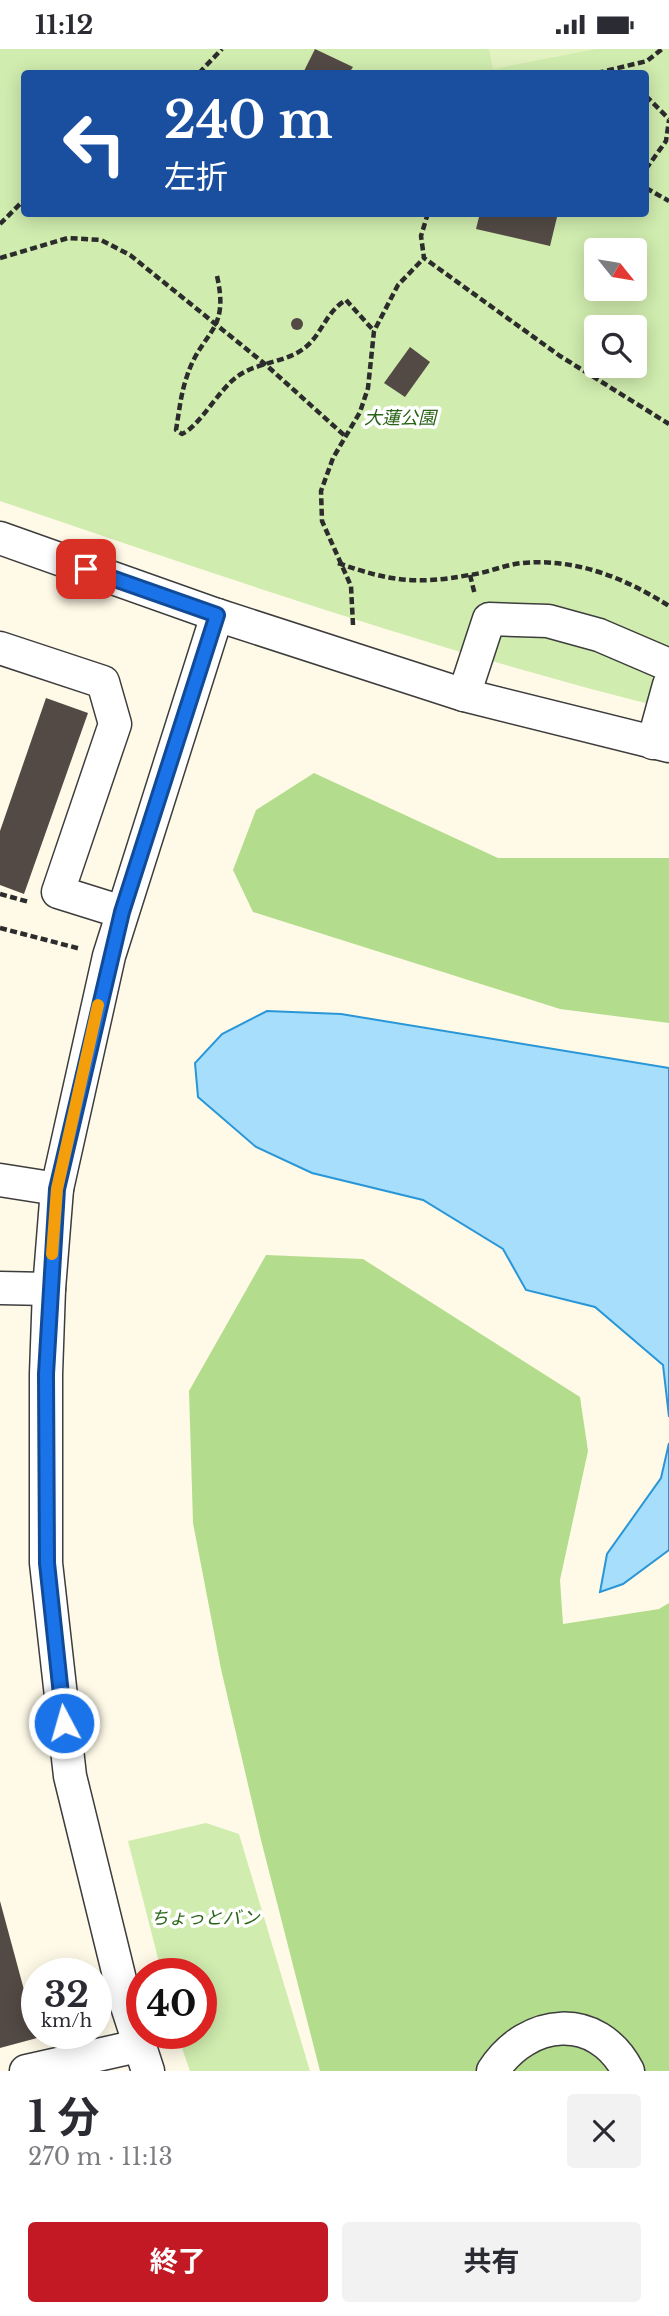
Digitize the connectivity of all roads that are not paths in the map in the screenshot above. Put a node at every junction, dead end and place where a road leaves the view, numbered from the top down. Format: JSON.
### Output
{"nodes":[{"id":1,"x":0,"y":538,"type":"edge"},
{"id":2,"x":217,"y":615,"type":"junction"},
{"id":3,"x":0,"y":648,"type":"edge"},
{"id":4,"x":669,"y":665,"type":"edge"},
{"id":5,"x":669,"y":685,"type":"edge"},
{"id":6,"x":464,"y":695,"type":"junction"},
{"id":7,"x":661,"y":745,"type":"edge"},
{"id":8,"x":122,"y":912,"type":"junction"},
{"id":9,"x":0,"y":1180,"type":"edge"},
{"id":10,"x":57,"y":1189,"type":"junction"},
{"id":11,"x":0,"y":1288,"type":"edge"},
{"id":12,"x":49,"y":1289,"type":"junction"},
{"id":13,"x":143,"y":2059,"type":"edge"},
{"id":14,"x":26,"y":2071,"type":"edge"},
{"id":15,"x":493,"y":2071,"type":"edge"},
{"id":16,"x":628,"y":2071,"type":"edge"}],
"edges":[{"from":1,"to":2,"type":"street"},
{"from":2,"to":6,"type":"street"},
{"from":2,"to":8,"type":"street"},
{"from":3,"to":8,"type":"street"},
{"from":4,"to":6,"type":"street"},
{"from":5,"to":7,"type":"street"},
{"from":6,"to":7,"type":"street"},
{"from":8,"to":10,"type":"street"},
{"from":9,"to":10,"type":"street"},
{"from":10,"to":12,"type":"street"},
{"from":11,"to":12,"type":"street"},
{"from":12,"to":13,"type":"street"},
{"from":13,"to":14,"type":"street"},
{"from":15,"to":16,"type":"street"}]}
